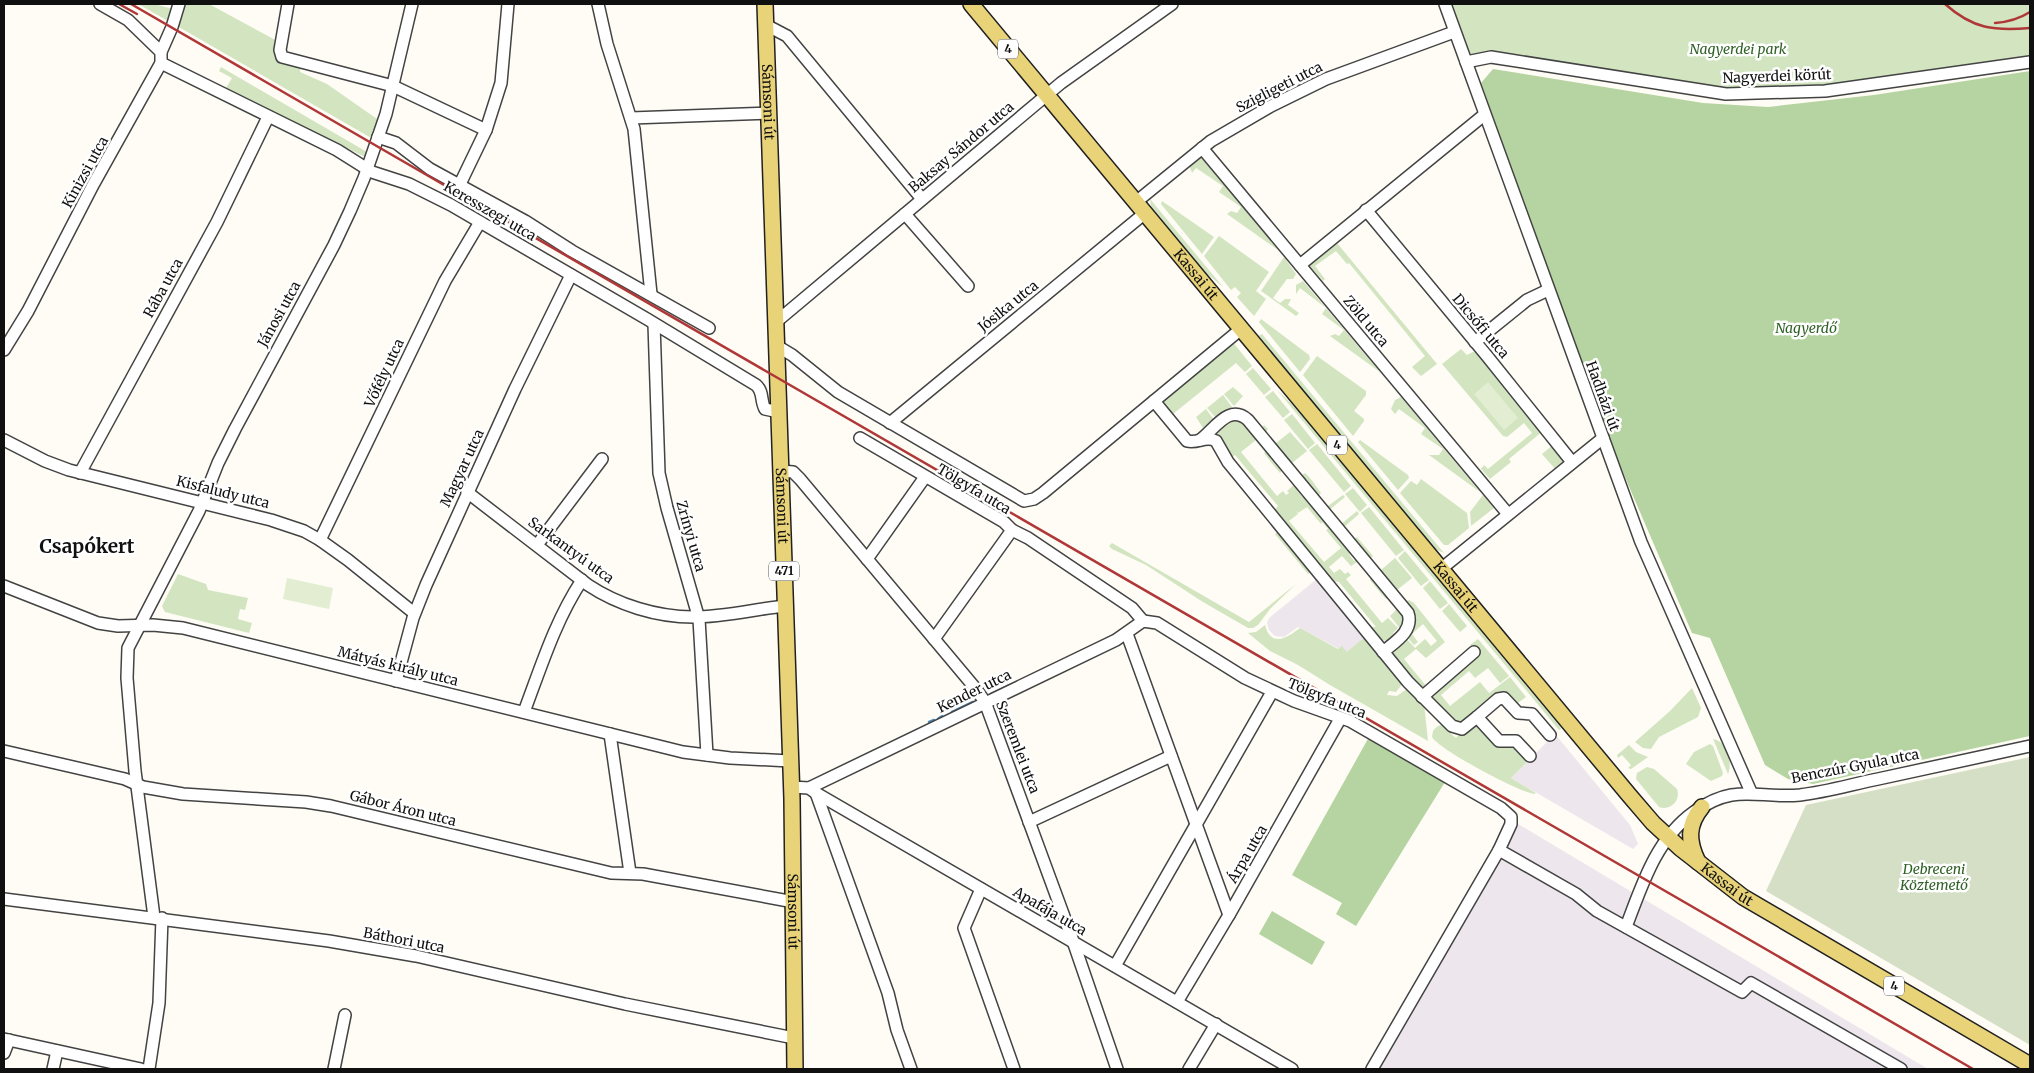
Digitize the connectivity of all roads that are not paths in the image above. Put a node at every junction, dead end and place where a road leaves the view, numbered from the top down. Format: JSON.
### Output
{"nodes":[{"id":1,"x":100,"y":4,"type":"edge"},
{"id":2,"x":179,"y":4,"type":"edge"},
{"id":3,"x":288,"y":4,"type":"edge"},
{"id":4,"x":412,"y":4,"type":"edge"},
{"id":5,"x":508,"y":4,"type":"edge"},
{"id":6,"x":598,"y":4,"type":"edge"},
{"id":7,"x":765,"y":4,"type":"edge"},
{"id":8,"x":971,"y":4,"type":"edge"},
{"id":9,"x":1172,"y":4,"type":"edge"},
{"id":10,"x":1445,"y":4,"type":"edge"},
{"id":11,"x":766,"y":25,"type":"junction"},
{"id":12,"x":1454,"y":32,"type":"junction"},
{"id":13,"x":161,"y":52,"type":"junction"},
{"id":14,"x":1466,"y":62,"type":"junction"},
{"id":15,"x":2030,"y":62,"type":"edge"},
{"id":16,"x":161,"y":64,"type":"junction"},
{"id":17,"x":393,"y":86,"type":"junction"},
{"id":18,"x":1046,"y":95,"type":"junction"},
{"id":19,"x":769,"y":113,"type":"junction"},
{"id":20,"x":1484,"y":115,"type":"junction"},
{"id":21,"x":268,"y":117,"type":"junction"},
{"id":22,"x":631,"y":118,"type":"junction"},
{"id":23,"x":486,"y":130,"type":"junction"},
{"id":24,"x":378,"y":137,"type":"junction"},
{"id":25,"x":1202,"y":148,"type":"junction"},
{"id":26,"x":367,"y":169,"type":"junction"},
{"id":27,"x":460,"y":184,"type":"junction"},
{"id":28,"x":922,"y":199,"type":"junction"},
{"id":29,"x":1140,"y":208,"type":"junction"},
{"id":30,"x":1366,"y":210,"type":"junction"},
{"id":31,"x":905,"y":214,"type":"junction"},
{"id":32,"x":480,"y":222,"type":"junction"},
{"id":33,"x":1300,"y":265,"type":"junction"},
{"id":34,"x":571,"y":275,"type":"junction"},
{"id":35,"x":968,"y":286,"type":"dead end"},
{"id":36,"x":1548,"y":290,"type":"junction"},
{"id":37,"x":651,"y":294,"type":"junction"},
{"id":38,"x":776,"y":322,"type":"junction"},
{"id":39,"x":654,"y":324,"type":"junction"},
{"id":40,"x":710,"y":328,"type":"dead end"},
{"id":41,"x":1241,"y":329,"type":"junction"},
{"id":42,"x":1475,"y":342,"type":"junction"},
{"id":43,"x":776,"y":346,"type":"junction"},
{"id":44,"x":4,"y":350,"type":"edge"},
{"id":45,"x":1154,"y":401,"type":"junction"},
{"id":46,"x":779,"y":412,"type":"junction"},
{"id":47,"x":890,"y":423,"type":"junction"},
{"id":48,"x":860,"y":438,"type":"dead end"},
{"id":49,"x":1602,"y":438,"type":"junction"},
{"id":50,"x":4,"y":440,"type":"edge"},
{"id":51,"x":1200,"y":440,"type":"junction"},
{"id":52,"x":602,"y":459,"type":"dead end"},
{"id":53,"x":1572,"y":462,"type":"junction"},
{"id":54,"x":781,"y":471,"type":"junction"},
{"id":55,"x":80,"y":473,"type":"junction"},
{"id":56,"x":925,"y":477,"type":"junction"},
{"id":57,"x":467,"y":492,"type":"junction"},
{"id":58,"x":202,"y":504,"type":"junction"},
{"id":59,"x":1508,"y":514,"type":"junction"},
{"id":60,"x":1012,"y":530,"type":"junction"},
{"id":61,"x":320,"y":540,"type":"junction"},
{"id":62,"x":537,"y":545,"type":"junction"},
{"id":63,"x":867,"y":559,"type":"junction"},
{"id":64,"x":1440,"y":569,"type":"junction"},
{"id":65,"x":582,"y":580,"type":"junction"},
{"id":66,"x":4,"y":586,"type":"edge"},
{"id":67,"x":785,"y":606,"type":"junction"},
{"id":68,"x":414,"y":613,"type":"junction"},
{"id":69,"x":699,"y":617,"type":"junction"},
{"id":70,"x":1146,"y":621,"type":"junction"},
{"id":71,"x":139,"y":626,"type":"junction"},
{"id":72,"x":1127,"y":634,"type":"junction"},
{"id":73,"x":934,"y":640,"type":"junction"},
{"id":74,"x":1383,"y":652,"type":"junction"},
{"id":75,"x":1474,"y":652,"type":"dead end"},
{"id":76,"x":396,"y":680,"type":"junction"},
{"id":77,"x":1272,"y":692,"type":"junction"},
{"id":78,"x":1422,"y":697,"type":"junction"},
{"id":79,"x":985,"y":702,"type":"junction"},
{"id":80,"x":524,"y":712,"type":"junction"},
{"id":81,"x":1477,"y":716,"type":"junction"},
{"id":82,"x":1340,"y":719,"type":"junction"},
{"id":83,"x":610,"y":734,"type":"junction"},
{"id":84,"x":1550,"y":735,"type":"dead end"},
{"id":85,"x":2030,"y":746,"type":"edge"},
{"id":86,"x":4,"y":751,"type":"edge"},
{"id":87,"x":706,"y":756,"type":"junction"},
{"id":88,"x":1171,"y":756,"type":"junction"},
{"id":89,"x":1530,"y":756,"type":"dead end"},
{"id":90,"x":790,"y":761,"type":"junction"},
{"id":91,"x":137,"y":786,"type":"junction"},
{"id":92,"x":791,"y":787,"type":"junction"},
{"id":93,"x":812,"y":790,"type":"junction"},
{"id":94,"x":1751,"y":792,"type":"junction"},
{"id":95,"x":1702,"y":807,"type":"junction"},
{"id":96,"x":1029,"y":822,"type":"junction"},
{"id":97,"x":1196,"y":825,"type":"junction"},
{"id":98,"x":1668,"y":837,"type":"junction"},
{"id":99,"x":1499,"y":850,"type":"junction"},
{"id":100,"x":1699,"y":863,"type":"junction"},
{"id":101,"x":630,"y":874,"type":"junction"},
{"id":102,"x":982,"y":889,"type":"junction"},
{"id":103,"x":4,"y":899,"type":"edge"},
{"id":104,"x":794,"y":902,"type":"junction"},
{"id":105,"x":1229,"y":915,"type":"junction"},
{"id":106,"x":158,"y":918,"type":"junction"},
{"id":107,"x":1626,"y":928,"type":"junction"},
{"id":108,"x":1073,"y":941,"type":"junction"},
{"id":109,"x":1116,"y":966,"type":"junction"},
{"id":110,"x":1177,"y":1002,"type":"junction"},
{"id":111,"x":345,"y":1015,"type":"dead end"},
{"id":112,"x":1216,"y":1024,"type":"junction"},
{"id":113,"x":794,"y":1038,"type":"junction"},
{"id":114,"x":6,"y":1039,"type":"edge"},
{"id":115,"x":57,"y":1051,"type":"junction"},
{"id":116,"x":4,"y":1053,"type":"edge"},
{"id":117,"x":2030,"y":1065,"type":"edge"},
{"id":118,"x":53,"y":1069,"type":"edge"},
{"id":119,"x":141,"y":1069,"type":"edge"},
{"id":120,"x":148,"y":1069,"type":"edge"},
{"id":121,"x":334,"y":1069,"type":"edge"},
{"id":122,"x":795,"y":1069,"type":"edge"},
{"id":123,"x":911,"y":1069,"type":"edge"},
{"id":124,"x":1014,"y":1069,"type":"edge"},
{"id":125,"x":1116,"y":1069,"type":"edge"},
{"id":126,"x":1189,"y":1069,"type":"edge"},
{"id":127,"x":1292,"y":1069,"type":"edge"},
{"id":128,"x":1372,"y":1069,"type":"edge"},
{"id":129,"x":1901,"y":1069,"type":"edge"}],
"edges":[{"from":1,"to":13,"type":"street"},
{"from":2,"to":13,"type":"street","name":"Kinizsi utca"},
{"from":3,"to":17,"type":"street"},
{"from":4,"to":17,"type":"street","name":"Jánosi utca"},
{"from":5,"to":23,"type":"street"},
{"from":6,"to":22,"type":"street"},
{"from":7,"to":11,"type":"main road","name":"Sámsoni út","number":"471"},
{"from":8,"to":18,"type":"main road","name":"Kassai út","number":"4"},
{"from":9,"to":18,"type":"street","name":"Baksay Sándor utca"},
{"from":10,"to":12,"type":"street","name":"Hadházi út"},
{"from":11,"to":19,"type":"main road","name":"Sámsoni út","number":"471"},
{"from":11,"to":28,"type":"street"},
{"from":12,"to":14,"type":"street","name":"Hadházi út"},
{"from":12,"to":25,"type":"street","name":"Szigligeti utca"},
{"from":13,"to":16,"type":"street","name":"Kinizsi utca"},
{"from":14,"to":15,"type":"street","name":"Nagyerdei körút"},
{"from":14,"to":20,"type":"street","name":"Hadházi út"},
{"from":16,"to":21,"type":"street","name":"Keresszegi utca"},
{"from":16,"to":44,"type":"street","name":"Kinizsi utca"},
{"from":17,"to":23,"type":"street"},
{"from":17,"to":24,"type":"street","name":"Jánosi utca"},
{"from":18,"to":28,"type":"street","name":"Baksay Sándor utca"},
{"from":18,"to":29,"type":"main road","name":"Kassai út","number":"4"},
{"from":19,"to":22,"type":"street"},
{"from":19,"to":38,"type":"main road","name":"Sámsoni út","number":"471"},
{"from":20,"to":30,"type":"street"},
{"from":20,"to":36,"type":"street","name":"Hadházi út"},
{"from":21,"to":26,"type":"street","name":"Keresszegi utca"},
{"from":21,"to":55,"type":"street","name":"Rába utca"},
{"from":22,"to":37,"type":"street"},
{"from":23,"to":27,"type":"street"},
{"from":24,"to":26,"type":"street","name":"Jánosi utca"},
{"from":24,"to":27,"type":"street","name":"Keresszegi utca"},
{"from":25,"to":29,"type":"street","name":"Szigligeti utca"},
{"from":25,"to":33,"type":"street","name":"Zöld utca"},
{"from":26,"to":32,"type":"street","name":"Keresszegi utca"},
{"from":26,"to":58,"type":"street","name":"Jánosi utca"},
{"from":27,"to":37,"type":"street","name":"Keresszegi utca"},
{"from":28,"to":31,"type":"street","name":"Baksay Sándor utca"},
{"from":29,"to":41,"type":"main road","name":"Kassai út","number":"4"},
{"from":29,"to":47,"type":"street","name":"Jósika utca"},
{"from":30,"to":33,"type":"street"},
{"from":30,"to":42,"type":"street","name":"Dicsőfi utca"},
{"from":31,"to":35,"type":"street"},
{"from":31,"to":38,"type":"street","name":"Baksay Sándor utca"},
{"from":32,"to":34,"type":"street","name":"Keresszegi utca"},
{"from":32,"to":61,"type":"street","name":"Vőfély utca"},
{"from":33,"to":59,"type":"street","name":"Zöld utca"},
{"from":34,"to":39,"type":"street","name":"Keresszegi utca"},
{"from":34,"to":57,"type":"street","name":"Magyar utca"},
{"from":36,"to":42,"type":"street"},
{"from":36,"to":49,"type":"street","name":"Hadházi út"},
{"from":37,"to":40,"type":"street","name":"Keresszegi utca"},
{"from":38,"to":43,"type":"main road","name":"Sámsoni út","number":"471"},
{"from":39,"to":46,"type":"street","name":"Keresszegi utca"},
{"from":39,"to":69,"type":"street","name":"Zrínyi utca"},
{"from":41,"to":45,"type":"street"},
{"from":41,"to":64,"type":"main road","name":"Kassai út","number":"4"},
{"from":42,"to":53,"type":"street","name":"Dicsőfi utca"},
{"from":43,"to":46,"type":"main road","name":"Sámsoni út","number":"471"},
{"from":43,"to":47,"type":"street"},
{"from":45,"to":47,"type":"street"},
{"from":45,"to":51,"type":"street"},
{"from":46,"to":54,"type":"main road","name":"Sámsoni út","number":"471"},
{"from":48,"to":56,"type":"street","name":"Tölgyfa utca"},
{"from":49,"to":53,"type":"street"},
{"from":49,"to":94,"type":"street","name":"Hadházi út"},
{"from":50,"to":55,"type":"street","name":"Kisfaludy utca"},
{"from":51,"to":74,"type":"street"},
{"from":51,"to":74,"type":"street"},
{"from":52,"to":62,"type":"street"},
{"from":53,"to":59,"type":"street"},
{"from":54,"to":63,"type":"street","name":"Szeremlei utca"},
{"from":54,"to":67,"type":"main road","name":"Sámsoni út","number":"471"},
{"from":55,"to":58,"type":"street","name":"Kisfaludy utca"},
{"from":56,"to":60,"type":"street","name":"Tölgyfa utca"},
{"from":56,"to":63,"type":"street"},
{"from":57,"to":62,"type":"street","name":"Sarkantyú utca"},
{"from":57,"to":68,"type":"street","name":"Magyar utca"},
{"from":58,"to":61,"type":"street","name":"Kisfaludy utca"},
{"from":58,"to":71,"type":"street","name":"Jánosi utca"},
{"from":59,"to":64,"type":"street"},
{"from":60,"to":70,"type":"street","name":"Tölgyfa utca"},
{"from":60,"to":73,"type":"street"},
{"from":61,"to":68,"type":"street","name":"Kisfaludy utca"},
{"from":62,"to":65,"type":"street","name":"Sarkantyú utca"},
{"from":63,"to":73,"type":"street","name":"Szeremlei utca"},
{"from":64,"to":98,"type":"main road","name":"Kassai út","number":"4"},
{"from":65,"to":69,"type":"street","name":"Sarkantyú utca"},
{"from":65,"to":80,"type":"street"},
{"from":66,"to":71,"type":"street","name":"Mátyás király utca"},
{"from":67,"to":69,"type":"street","name":"Sarkantyú utca"},
{"from":67,"to":90,"type":"main road","name":"Sámsoni út","number":"471"},
{"from":68,"to":76,"type":"street","name":"Magyar utca"},
{"from":69,"to":87,"type":"street","name":"Zrínyi utca"},
{"from":70,"to":72,"type":"street","name":"Kender utca"},
{"from":70,"to":77,"type":"street","name":"Tölgyfa utca"},
{"from":71,"to":76,"type":"street","name":"Mátyás király utca"},
{"from":71,"to":91,"type":"street","name":"Jánosi utca"},
{"from":72,"to":79,"type":"street","name":"Kender utca"},
{"from":72,"to":88,"type":"street"},
{"from":73,"to":79,"type":"street","name":"Szeremlei utca"},
{"from":74,"to":78,"type":"street"},
{"from":75,"to":78,"type":"street"},
{"from":76,"to":80,"type":"street","name":"Mátyás király utca"},
{"from":77,"to":82,"type":"street","name":"Tölgyfa utca"},
{"from":77,"to":97,"type":"street"},
{"from":78,"to":81,"type":"street"},
{"from":79,"to":93,"type":"street","name":"Kender utca"},
{"from":79,"to":96,"type":"street","name":"Szeremlei utca"},
{"from":80,"to":83,"type":"street","name":"Mátyás király utca"},
{"from":81,"to":84,"type":"street"},
{"from":81,"to":89,"type":"street"},
{"from":82,"to":99,"type":"street","name":"Tölgyfa utca"},
{"from":82,"to":105,"type":"street","name":"Árpa utca"},
{"from":83,"to":87,"type":"street","name":"Mátyás király utca"},
{"from":83,"to":101,"type":"street"},
{"from":85,"to":94,"type":"street","name":"Benczúr Gyula utca"},
{"from":86,"to":91,"type":"street","name":"Gábor Áron utca"},
{"from":87,"to":90,"type":"street","name":"Mátyás király utca"},
{"from":88,"to":96,"type":"street"},
{"from":88,"to":97,"type":"street"},
{"from":90,"to":92,"type":"main road","name":"Sámsoni út","number":"471"},
{"from":91,"to":101,"type":"street","name":"Gábor Áron utca"},
{"from":91,"to":106,"type":"street","name":"Jánosi utca"},
{"from":92,"to":93,"type":"street","name":"Apafája utca"},
{"from":92,"to":104,"type":"main road","name":"Sámsoni út","number":"471"},
{"from":93,"to":102,"type":"street","name":"Apafája utca"},
{"from":93,"to":123,"type":"street"},
{"from":94,"to":95,"type":"street","name":"Benczúr Gyula utca"},
{"from":95,"to":98,"type":"street","name":"Benczúr Gyula utca"},
{"from":95,"to":100,"type":"main road"},
{"from":96,"to":108,"type":"street","name":"Szeremlei utca"},
{"from":97,"to":105,"type":"street"},
{"from":97,"to":109,"type":"street"},
{"from":98,"to":100,"type":"main road","name":"Kassai út","number":"4"},
{"from":98,"to":107,"type":"street","name":"Benczúr Gyula utca"},
{"from":99,"to":107,"type":"street"},
{"from":99,"to":128,"type":"street"},
{"from":100,"to":117,"type":"main road","name":"Kassai út","number":"4"},
{"from":101,"to":104,"type":"street","name":"Gábor Áron utca"},
{"from":102,"to":108,"type":"street","name":"Apafája utca"},
{"from":102,"to":124,"type":"street"},
{"from":103,"to":106,"type":"street","name":"Báthori utca"},
{"from":104,"to":113,"type":"main road","name":"Sámsoni út","number":"471"},
{"from":105,"to":110,"type":"street","name":"Árpa utca"},
{"from":106,"to":113,"type":"street","name":"Báthori utca"},
{"from":106,"to":120,"type":"street","name":"Jánosi utca"},
{"from":107,"to":129,"type":"street"},
{"from":108,"to":109,"type":"street","name":"Apafája utca"},
{"from":108,"to":125,"type":"street","name":"Szeremlei utca"},
{"from":109,"to":110,"type":"street","name":"Apafája utca"},
{"from":110,"to":112,"type":"street","name":"Apafája utca"},
{"from":111,"to":121,"type":"street"},
{"from":112,"to":126,"type":"street"},
{"from":112,"to":127,"type":"street","name":"Apafája utca"},
{"from":113,"to":122,"type":"main road","name":"Sámsoni út","number":"471"},
{"from":114,"to":115,"type":"street"},
{"from":114,"to":116,"type":"street"},
{"from":115,"to":118,"type":"street"},
{"from":115,"to":119,"type":"street"}]}
